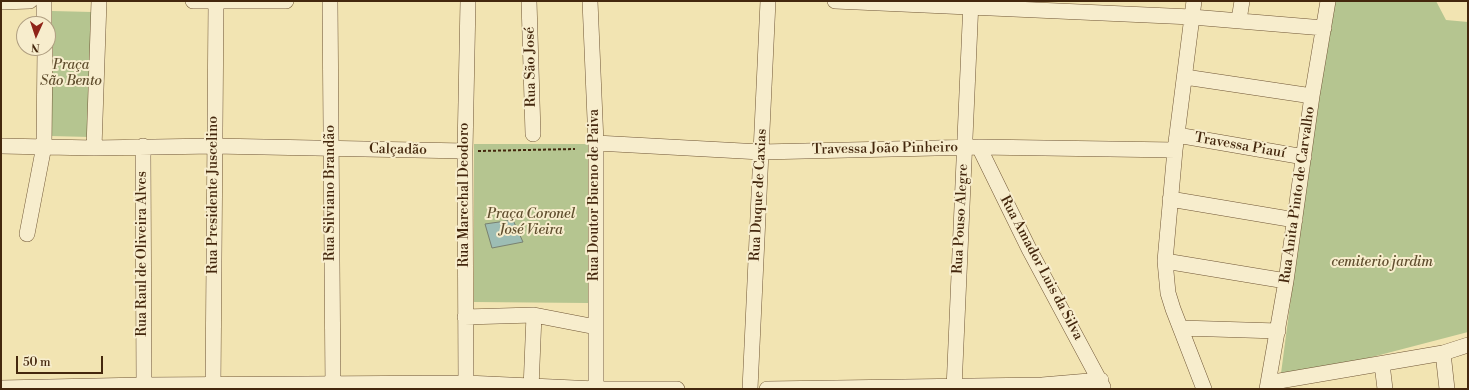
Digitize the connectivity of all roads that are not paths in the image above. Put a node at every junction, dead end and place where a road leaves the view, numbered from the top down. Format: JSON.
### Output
{"nodes":[{"id":1,"x":30,"y":1,"type":"edge"},
{"id":2,"x":44,"y":1,"type":"edge"},
{"id":3,"x":99,"y":1,"type":"edge"},
{"id":4,"x":193,"y":1,"type":"edge"},
{"id":5,"x":216,"y":1,"type":"edge"},
{"id":6,"x":286,"y":1,"type":"edge"},
{"id":7,"x":330,"y":1,"type":"edge"},
{"id":8,"x":468,"y":1,"type":"edge"},
{"id":9,"x":529,"y":1,"type":"edge"},
{"id":10,"x":590,"y":1,"type":"edge"},
{"id":11,"x":768,"y":1,"type":"edge"},
{"id":12,"x":835,"y":1,"type":"edge"},
{"id":13,"x":1194,"y":1,"type":"edge"},
{"id":14,"x":1242,"y":1,"type":"edge"},
{"id":15,"x":1328,"y":1,"type":"edge"},
{"id":16,"x":1,"y":2,"type":"edge"},
{"id":17,"x":971,"y":4,"type":"edge"},
{"id":18,"x":44,"y":16,"type":"edge"},
{"id":19,"x":1192,"y":17,"type":"junction"},
{"id":20,"x":1239,"y":20,"type":"junction"},
{"id":21,"x":1324,"y":28,"type":"junction"},
{"id":22,"x":44,"y":56,"type":"edge"},
{"id":23,"x":1186,"y":77,"type":"junction"},
{"id":24,"x":1312,"y":96,"type":"junction"},
{"id":25,"x":532,"y":134,"type":"dead end"},
{"id":26,"x":1177,"y":135,"type":"junction"},
{"id":27,"x":596,"y":143,"type":"junction"},
{"id":28,"x":1,"y":146,"type":"edge"},
{"id":29,"x":44,"y":146,"type":"junction"},
{"id":30,"x":143,"y":146,"type":"junction"},
{"id":31,"x":214,"y":146,"type":"junction"},
{"id":32,"x":972,"y":147,"type":"junction"},
{"id":33,"x":94,"y":148,"type":"junction"},
{"id":34,"x":331,"y":149,"type":"junction"},
{"id":35,"x":1175,"y":150,"type":"junction"},
{"id":36,"x":465,"y":151,"type":"junction"},
{"id":37,"x":761,"y":152,"type":"junction"},
{"id":38,"x":1304,"y":157,"type":"junction"},
{"id":39,"x":1170,"y":199,"type":"junction"},
{"id":40,"x":1295,"y":220,"type":"junction"},
{"id":41,"x":27,"y":234,"type":"dead end"},
{"id":42,"x":1165,"y":261,"type":"junction"},
{"id":43,"x":1286,"y":281,"type":"junction"},
{"id":44,"x":534,"y":315,"type":"junction"},
{"id":45,"x":465,"y":317,"type":"junction"},
{"id":46,"x":596,"y":327,"type":"junction"},
{"id":47,"x":1182,"y":328,"type":"junction"},
{"id":48,"x":1278,"y":331,"type":"junction"},
{"id":49,"x":1468,"y":345,"type":"edge"},
{"id":50,"x":1443,"y":353,"type":"junction"},
{"id":51,"x":1382,"y":364,"type":"junction"},
{"id":52,"x":1102,"y":384,"type":"edge"},
{"id":53,"x":466,"y":386,"type":"edge"},
{"id":54,"x":1268,"y":386,"type":"edge"},
{"id":55,"x":144,"y":387,"type":"edge"},
{"id":56,"x":213,"y":387,"type":"edge"},
{"id":57,"x":333,"y":387,"type":"edge"},
{"id":58,"x":531,"y":387,"type":"edge"},
{"id":59,"x":954,"y":387,"type":"edge"},
{"id":60,"x":1042,"y":387,"type":"edge"},
{"id":61,"x":1,"y":388,"type":"edge"},
{"id":62,"x":596,"y":389,"type":"edge"},
{"id":63,"x":677,"y":389,"type":"edge"},
{"id":64,"x":750,"y":389,"type":"edge"},
{"id":65,"x":766,"y":389,"type":"edge"},
{"id":66,"x":1204,"y":389,"type":"edge"},
{"id":67,"x":1385,"y":389,"type":"edge"},
{"id":68,"x":1447,"y":389,"type":"edge"}],
"edges":[{"from":1,"to":16,"type":"street"},
{"from":2,"to":18,"type":"street"},
{"from":3,"to":33,"type":"street"},
{"from":4,"to":5,"type":"street"},
{"from":5,"to":6,"type":"street"},
{"from":5,"to":31,"type":"street","name":"Rua Presidente Juscelino"},
{"from":7,"to":34,"type":"street","name":"Rua Silviano Brandão"},
{"from":8,"to":36,"type":"street","name":"Rua Marechal Deodoro"},
{"from":9,"to":25,"type":"street","name":"Rua São José"},
{"from":10,"to":27,"type":"street","name":"Rua Doutor Bueno de Paiva"},
{"from":11,"to":37,"type":"street","name":"Rua Duque de Caxias"},
{"from":12,"to":17,"type":"street"},
{"from":13,"to":19,"type":"street"},
{"from":14,"to":20,"type":"street"},
{"from":15,"to":21,"type":"street","name":"Rua Anita Pinto de Carvalho"},
{"from":17,"to":19,"type":"street"},
{"from":17,"to":32,"type":"street","name":"Rua Pouso Alegre"},
{"from":19,"to":20,"type":"street"},
{"from":19,"to":23,"type":"street"},
{"from":20,"to":21,"type":"street"},
{"from":21,"to":24,"type":"street","name":"Rua Anita Pinto de Carvalho"},
{"from":22,"to":29,"type":"street"},
{"from":23,"to":24,"type":"street"},
{"from":23,"to":26,"type":"street"},
{"from":24,"to":38,"type":"street","name":"Rua Anita Pinto de Carvalho"},
{"from":26,"to":35,"type":"street"},
{"from":26,"to":38,"type":"street","name":"Travessa Piauí"},
{"from":27,"to":37,"type":"street","name":"Travessa João Pinheiro"},
{"from":27,"to":46,"type":"street","name":"Rua Doutor Bueno de Paiva"},
{"from":28,"to":29,"type":"street","name":"Calçadão"},
{"from":29,"to":33,"type":"street","name":"Calçadão"},
{"from":29,"to":41,"type":"street"},
{"from":30,"to":31,"type":"street","name":"Calçadão"},
{"from":30,"to":33,"type":"street","name":"Calçadão"},
{"from":30,"to":55,"type":"street","name":"Rua Raul de Oliveira Alves"},
{"from":31,"to":34,"type":"street","name":"Calçadão"},
{"from":31,"to":56,"type":"street","name":"Rua Presidente Juscelino"},
{"from":32,"to":35,"type":"street","name":"Travessa João Pinheiro"},
{"from":32,"to":37,"type":"street","name":"Travessa João Pinheiro"},
{"from":32,"to":52,"type":"street","name":"Rua Amador Luis da Silva"},
{"from":32,"to":59,"type":"street","name":"Rua Pouso Alegre"},
{"from":34,"to":36,"type":"street","name":"Calçadão"},
{"from":34,"to":57,"type":"street","name":"Rua Silviano Brandão"},
{"from":35,"to":39,"type":"street"},
{"from":36,"to":45,"type":"street","name":"Rua Marechal Deodoro"},
{"from":37,"to":64,"type":"street","name":"Rua Duque de Caxias"},
{"from":38,"to":40,"type":"street","name":"Rua Anita Pinto de Carvalho"},
{"from":39,"to":40,"type":"street"},
{"from":39,"to":42,"type":"street"},
{"from":40,"to":43,"type":"street","name":"Rua Anita Pinto de Carvalho"},
{"from":42,"to":43,"type":"street"},
{"from":42,"to":47,"type":"street"},
{"from":43,"to":48,"type":"street","name":"Rua Anita Pinto de Carvalho"},
{"from":44,"to":45,"type":"street"},
{"from":44,"to":46,"type":"street"},
{"from":44,"to":58,"type":"street"},
{"from":45,"to":53,"type":"street","name":"Rua Marechal Deodoro"},
{"from":46,"to":62,"type":"street","name":"Rua Doutor Bueno de Paiva"},
{"from":47,"to":48,"type":"street"},
{"from":47,"to":66,"type":"street"},
{"from":48,"to":54,"type":"street","name":"Rua Anita Pinto de Carvalho"},
{"from":49,"to":50,"type":"street"},
{"from":50,"to":51,"type":"street"},
{"from":50,"to":68,"type":"street"},
{"from":51,"to":54,"type":"street"},
{"from":51,"to":67,"type":"street"},
{"from":52,"to":60,"type":"street"},
{"from":53,"to":57,"type":"street"},
{"from":53,"to":58,"type":"street"},
{"from":55,"to":56,"type":"street"},
{"from":55,"to":61,"type":"street"},
{"from":56,"to":57,"type":"street"},
{"from":58,"to":62,"type":"street"},
{"from":59,"to":60,"type":"street"},
{"from":59,"to":65,"type":"street"},
{"from":62,"to":63,"type":"street"}]}
